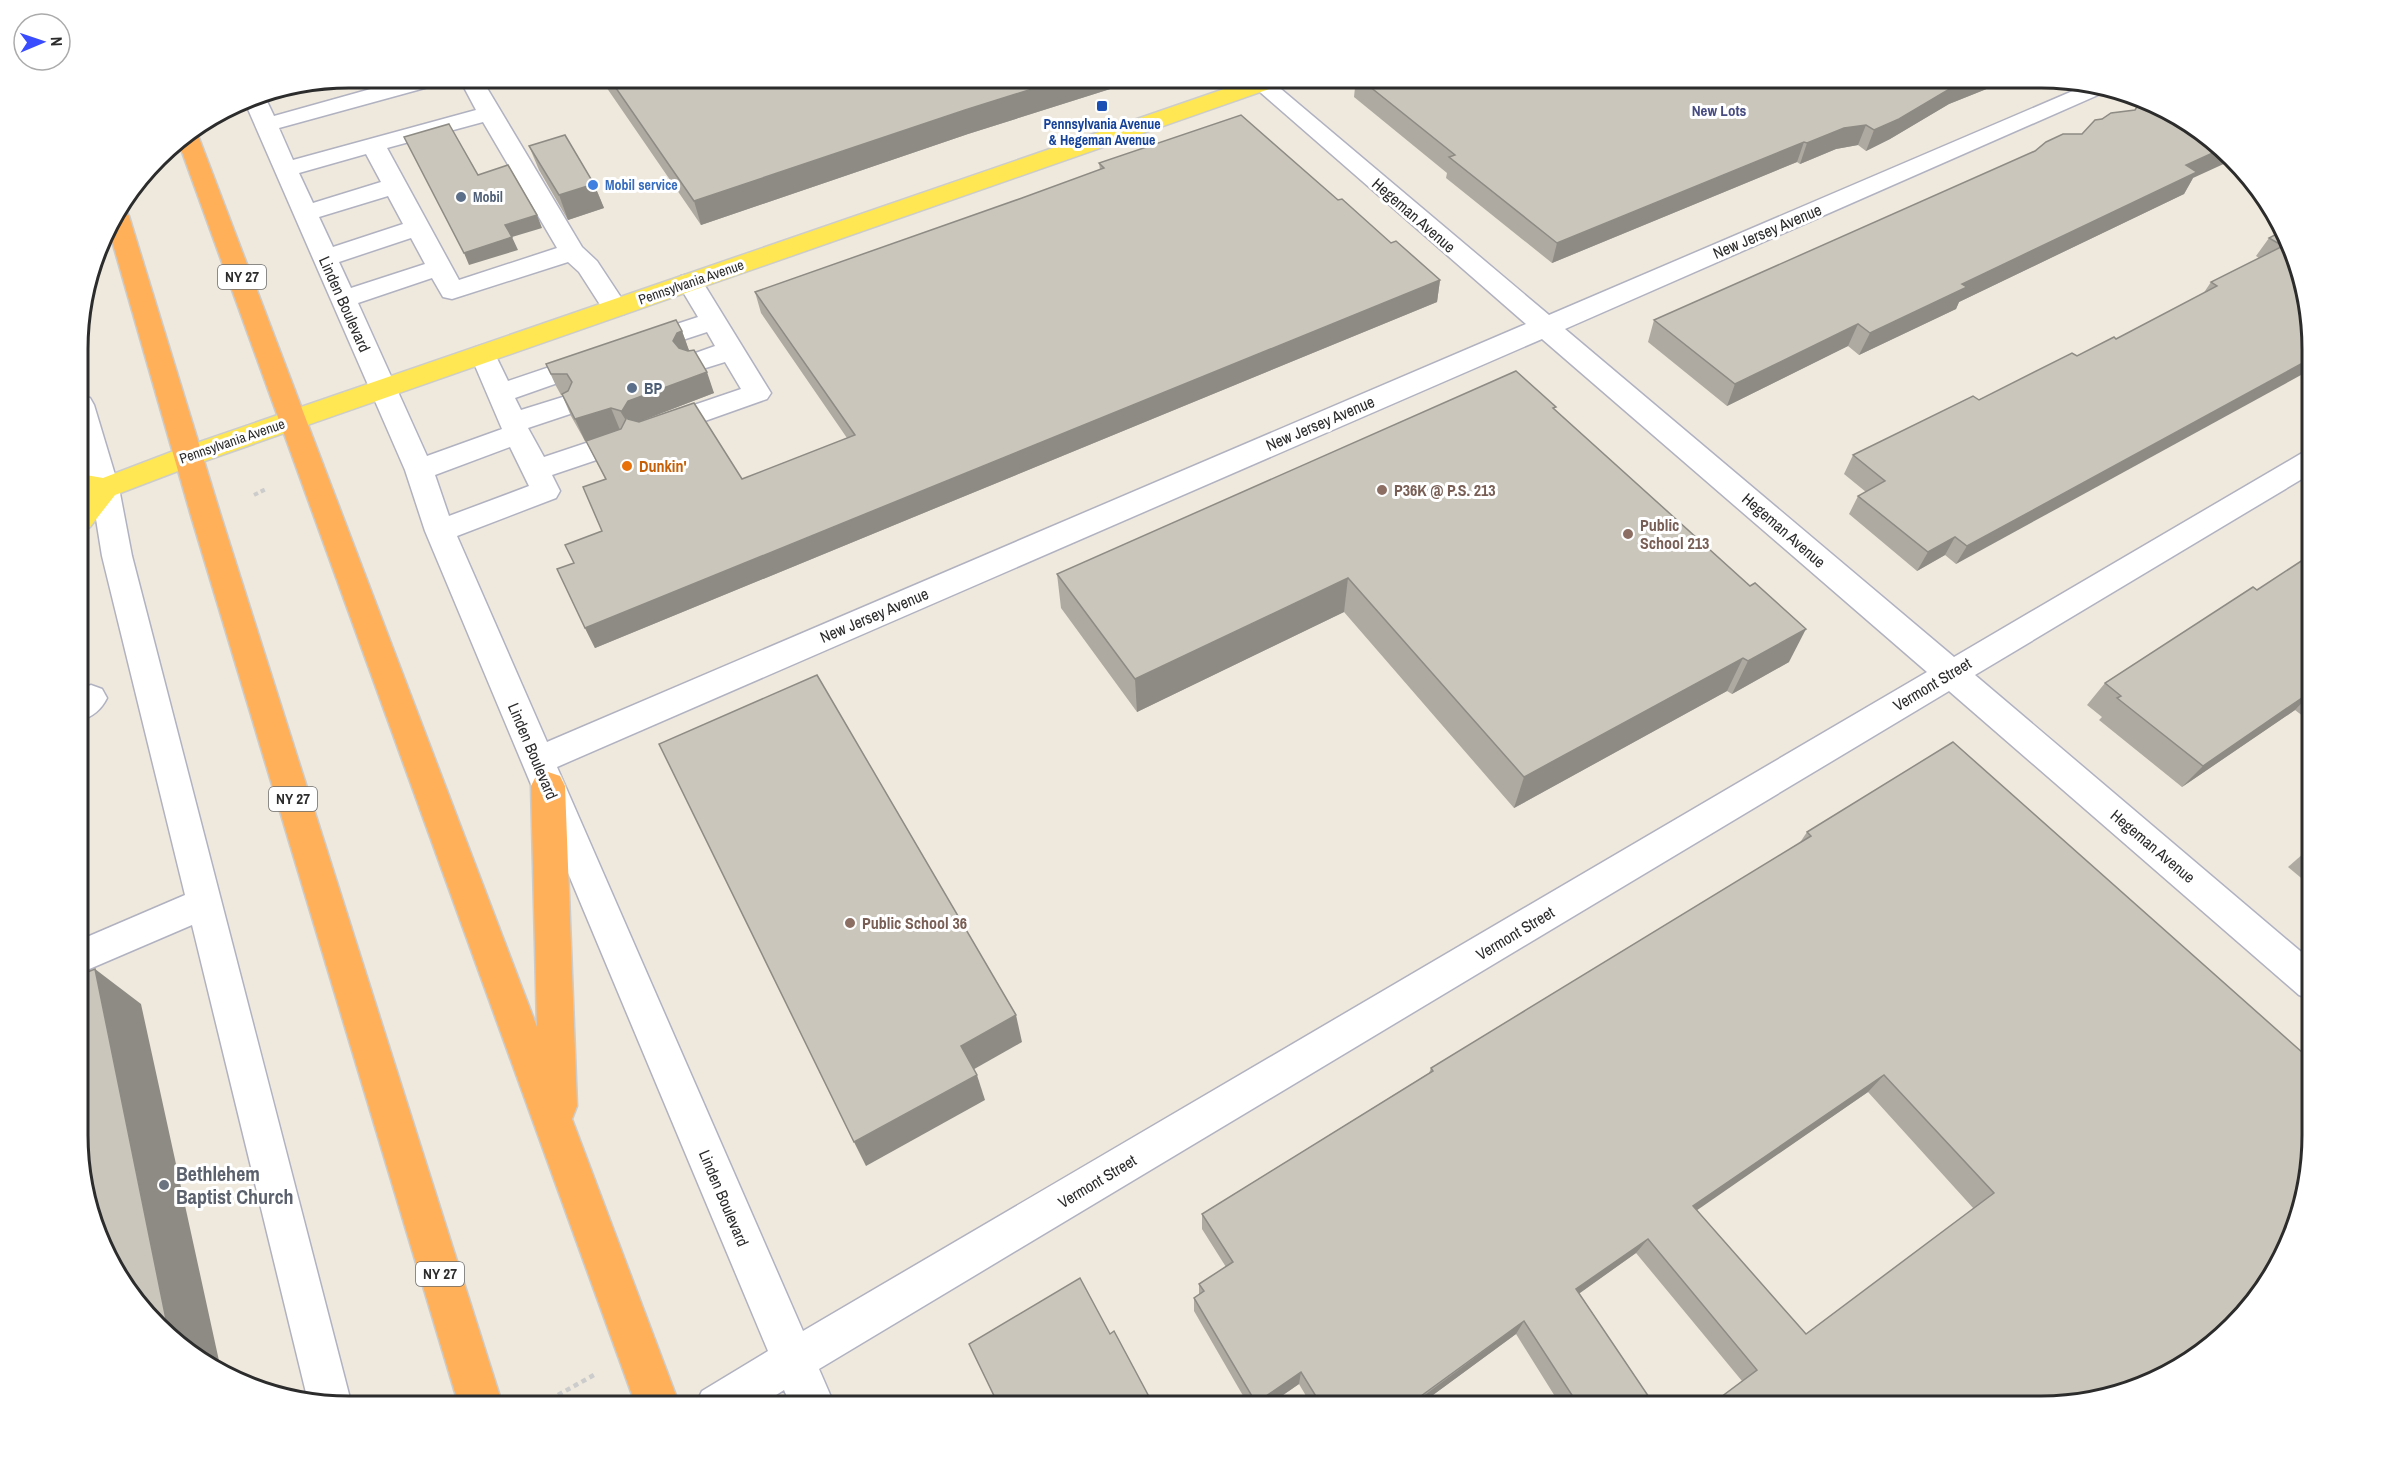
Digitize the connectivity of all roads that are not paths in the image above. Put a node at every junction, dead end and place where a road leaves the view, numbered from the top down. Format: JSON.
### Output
{"nodes":[{"id":1,"x":399,"y":88,"type":"edge"},
{"id":2,"x":475,"y":88,"type":"edge"},
{"id":3,"x":1242,"y":88,"type":"edge"},
{"id":4,"x":1274,"y":88,"type":"edge"},
{"id":5,"x":2087,"y":93,"type":"edge"},
{"id":6,"x":258,"y":105,"type":"edge"},
{"id":7,"x":489,"y":113,"type":"junction"},
{"id":8,"x":266,"y":125,"type":"junction"},
{"id":9,"x":191,"y":143,"type":"edge"},
{"id":10,"x":373,"y":145,"type":"junction"},
{"id":11,"x":286,"y":170,"type":"junction"},
{"id":12,"x":396,"y":186,"type":"junction"},
{"id":13,"x":306,"y":213,"type":"junction"},
{"id":14,"x":120,"y":226,"type":"edge"},
{"id":15,"x":418,"y":228,"type":"junction"},
{"id":16,"x":572,"y":252,"type":"junction"},
{"id":17,"x":325,"y":258,"type":"junction"},
{"id":18,"x":440,"y":267,"type":"junction"},
{"id":19,"x":690,"y":282,"type":"junction"},
{"id":20,"x":343,"y":299,"type":"junction"},
{"id":21,"x":618,"y":307,"type":"junction"},
{"id":22,"x":713,"y":321,"type":"junction"},
{"id":23,"x":1545,"y":326,"type":"junction"},
{"id":24,"x":641,"y":345,"type":"junction"},
{"id":25,"x":731,"y":350,"type":"junction"},
{"id":26,"x":483,"y":354,"type":"junction"},
{"id":27,"x":696,"y":362,"type":"edge"},
{"id":28,"x":383,"y":388,"type":"junction"},
{"id":29,"x":500,"y":393,"type":"junction"},
{"id":30,"x":566,"y":405,"type":"edge"},
{"id":31,"x":294,"y":419,"type":"junction"},
{"id":32,"x":515,"y":428,"type":"junction"},
{"id":33,"x":647,"y":432,"type":"edge"},
{"id":34,"x":619,"y":442,"type":"edge"},
{"id":35,"x":88,"y":455,"type":"edge"},
{"id":36,"x":189,"y":456,"type":"junction"},
{"id":37,"x":2302,"y":466,"type":"edge"},
{"id":38,"x":419,"y":470,"type":"junction"},
{"id":39,"x":536,"y":470,"type":"junction"},
{"id":40,"x":93,"y":486,"type":"edge"},
{"id":41,"x":440,"y":531,"type":"junction"},
{"id":42,"x":1951,"y":674,"type":"junction"},
{"id":43,"x":542,"y":773,"type":"junction"},
{"id":44,"x":205,"y":903,"type":"junction"},
{"id":45,"x":88,"y":954,"type":"edge"},
{"id":46,"x":2302,"y":973,"type":"edge"},
{"id":47,"x":560,"y":1135,"type":"junction"},
{"id":48,"x":794,"y":1361,"type":"junction"},
{"id":49,"x":329,"y":1394,"type":"edge"},
{"id":50,"x":478,"y":1396,"type":"edge"},
{"id":51,"x":654,"y":1396,"type":"edge"},
{"id":52,"x":734,"y":1396,"type":"edge"},
{"id":53,"x":809,"y":1396,"type":"edge"}],
"edges":[{"from":1,"to":8,"type":"street"},
{"from":2,"to":7,"type":"street"},
{"from":3,"to":19,"type":"main road","name":"Pennsylvania Avenue"},
{"from":4,"to":23,"type":"street","name":"Hegeman Avenue"},
{"from":5,"to":23,"type":"street","name":"New Jersey Avenue"},
{"from":6,"to":8,"type":"street","name":"Linden Boulevard"},
{"from":7,"to":10,"type":"street"},
{"from":7,"to":16,"type":"street"},
{"from":8,"to":11,"type":"street","name":"Linden Boulevard"},
{"from":9,"to":31,"type":"highway","number":"NY 27"},
{"from":10,"to":11,"type":"street"},
{"from":10,"to":12,"type":"street"},
{"from":11,"to":13,"type":"street","name":"Linden Boulevard"},
{"from":12,"to":13,"type":"street"},
{"from":12,"to":15,"type":"street"},
{"from":13,"to":17,"type":"street","name":"Linden Boulevard"},
{"from":14,"to":36,"type":"highway","number":"NY 27"},
{"from":15,"to":17,"type":"street"},
{"from":15,"to":18,"type":"street"},
{"from":16,"to":18,"type":"street"},
{"from":16,"to":21,"type":"street"},
{"from":17,"to":20,"type":"street","name":"Linden Boulevard"},
{"from":18,"to":20,"type":"street"},
{"from":19,"to":21,"type":"main road","name":"Pennsylvania Avenue"},
{"from":19,"to":22,"type":"street"},
{"from":20,"to":28,"type":"street","name":"Linden Boulevard"},
{"from":21,"to":24,"type":"street"},
{"from":21,"to":26,"type":"main road","name":"Pennsylvania Avenue"},
{"from":22,"to":24,"type":"street"},
{"from":22,"to":25,"type":"street"},
{"from":23,"to":42,"type":"street","name":"Hegeman Avenue"},
{"from":23,"to":43,"type":"street","name":"New Jersey Avenue"},
{"from":24,"to":29,"type":"street"},
{"from":25,"to":27,"type":"street"},
{"from":25,"to":33,"type":"street"},
{"from":26,"to":28,"type":"main road","name":"Pennsylvania Avenue"},
{"from":26,"to":29,"type":"street"},
{"from":28,"to":31,"type":"main road","name":"Pennsylvania Avenue"},
{"from":28,"to":38,"type":"street","name":"Linden Boulevard"},
{"from":29,"to":32,"type":"street"},
{"from":30,"to":32,"type":"street"},
{"from":31,"to":36,"type":"main road","name":"Pennsylvania Avenue"},
{"from":31,"to":47,"type":"highway","number":"NY 27"},
{"from":32,"to":38,"type":"street"},
{"from":32,"to":39,"type":"street"},
{"from":34,"to":39,"type":"street"},
{"from":35,"to":40,"type":"street"},
{"from":36,"to":40,"type":"main road","name":"Pennsylvania Avenue"},
{"from":36,"to":50,"type":"highway","number":"NY 27"},
{"from":37,"to":42,"type":"street","name":"Vermont Street"},
{"from":38,"to":41,"type":"street","name":"Linden Boulevard"},
{"from":39,"to":41,"type":"street"},
{"from":40,"to":44,"type":"street"},
{"from":41,"to":43,"type":"street","name":"Linden Boulevard"},
{"from":42,"to":46,"type":"street","name":"Hegeman Avenue"},
{"from":42,"to":48,"type":"street","name":"Vermont Street"},
{"from":43,"to":47,"type":"highway"},
{"from":43,"to":48,"type":"street","name":"Linden Boulevard"},
{"from":44,"to":45,"type":"street"},
{"from":44,"to":49,"type":"street"},
{"from":47,"to":51,"type":"highway","number":"NY 27"},
{"from":48,"to":52,"type":"street","name":"Vermont Street"},
{"from":48,"to":53,"type":"street","name":"Linden Boulevard"}]}
